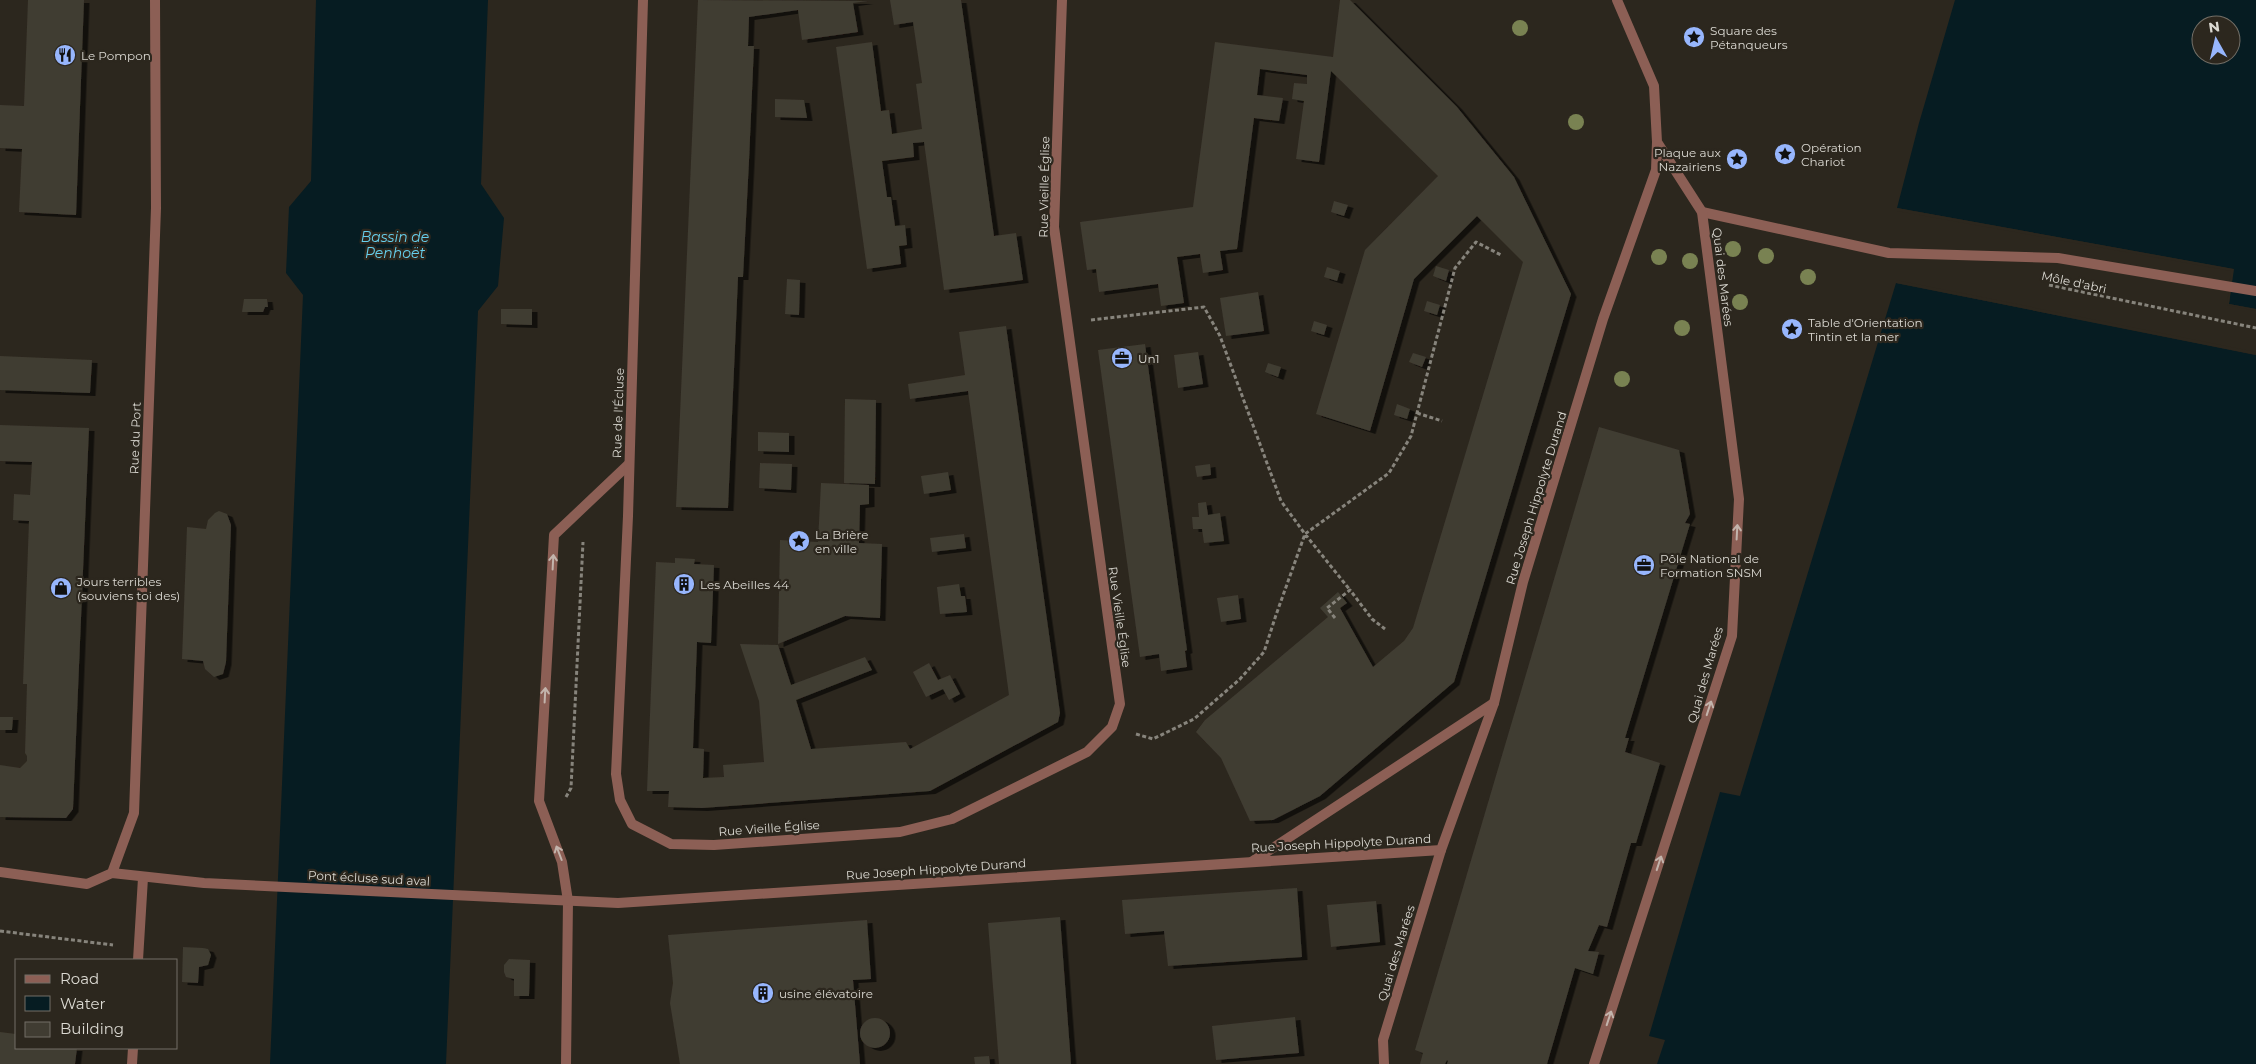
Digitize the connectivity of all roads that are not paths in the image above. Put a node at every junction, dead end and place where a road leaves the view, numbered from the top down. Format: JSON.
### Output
{"nodes":[{"id":1,"x":155,"y":0,"type":"edge"},
{"id":2,"x":643,"y":0,"type":"edge"},
{"id":3,"x":1062,"y":0,"type":"edge"},
{"id":4,"x":1617,"y":0,"type":"edge"},
{"id":5,"x":1657,"y":142,"type":"junction"},
{"id":6,"x":1702,"y":212,"type":"junction"},
{"id":7,"x":2256,"y":291,"type":"edge"},
{"id":8,"x":629,"y":464,"type":"junction"},
{"id":9,"x":1494,"y":703,"type":"junction"},
{"id":10,"x":632,"y":824,"type":"joint"},
{"id":11,"x":1441,"y":850,"type":"junction"},
{"id":12,"x":1253,"y":861,"type":"junction"},
{"id":13,"x":0,"y":872,"type":"edge"},
{"id":14,"x":112,"y":873,"type":"junction"},
{"id":15,"x":143,"y":878,"type":"junction"},
{"id":16,"x":532,"y":898,"type":"joint"},
{"id":17,"x":568,"y":901,"type":"junction"},
{"id":18,"x":138,"y":959,"type":"edge"},
{"id":19,"x":133,"y":1049,"type":"edge"},
{"id":20,"x":132,"y":1064,"type":"edge"},
{"id":21,"x":566,"y":1064,"type":"edge"},
{"id":22,"x":1384,"y":1064,"type":"edge"},
{"id":23,"x":1594,"y":1064,"type":"edge"}],
"edges":[{"from":1,"to":14,"type":"street","name":"Rue du Port"},
{"from":2,"to":8,"type":"street","name":"Rue de l'Écluse"},
{"from":3,"to":10,"type":"street","name":"Rue Vieille Église"},
{"from":4,"to":5,"type":"street","name":"Rue Joseph Hippolyte Durand"},
{"from":5,"to":6,"type":"street","name":"Quai des Marées"},
{"from":5,"to":9,"type":"street","name":"Rue Joseph Hippolyte Durand"},
{"from":6,"to":7,"type":"street"},
{"from":23,"to":6,"type":"street","name":"Quai des Marées","one_way":true},
{"from":8,"to":10,"type":"street","name":"Rue de l'Écluse"},
{"from":17,"to":8,"type":"street","one_way":true},
{"from":9,"to":11,"type":"street","name":"Rue Joseph Hippolyte Durand"},
{"from":9,"to":12,"type":"street"},
{"from":11,"to":12,"type":"street","name":"Rue Joseph Hippolyte Durand"},
{"from":11,"to":22,"type":"street","name":"Quai des Marées"},
{"from":12,"to":17,"type":"street","name":"Rue Joseph Hippolyte Durand"},
{"from":13,"to":14,"type":"street"},
{"from":14,"to":15,"type":"street","name":"Pont écluse sud aval"},
{"from":15,"to":16,"type":"street","name":"Pont écluse sud aval"},
{"from":15,"to":18,"type":"street"},
{"from":16,"to":17,"type":"street","name":"Rue Joseph Hippolyte Durand"},
{"from":17,"to":21,"type":"street"},
{"from":19,"to":20,"type":"street"}]}
